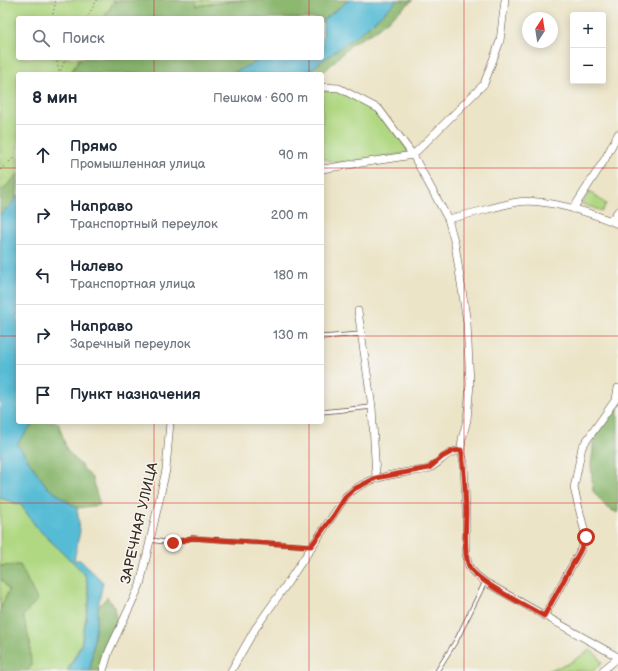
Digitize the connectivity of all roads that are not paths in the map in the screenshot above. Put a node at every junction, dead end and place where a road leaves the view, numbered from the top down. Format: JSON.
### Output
{"nodes":[{"id":1,"x":505,"y":0,"type":"edge"},
{"id":2,"x":324,"y":87,"type":"edge"},
{"id":3,"x":618,"y":134,"type":"edge"},
{"id":4,"x":414,"y":155,"type":"junction"},
{"id":5,"x":324,"y":169,"type":"edge"},
{"id":6,"x":573,"y":209,"type":"junction"},
{"id":7,"x":618,"y":212,"type":"edge"},
{"id":8,"x":448,"y":219,"type":"junction"},
{"id":9,"x":611,"y":221,"type":"junction"},
{"id":10,"x":618,"y":224,"type":"edge"},
{"id":11,"x":358,"y":311,"type":"dead end"},
{"id":12,"x":361,"y":334,"type":"junction"},
{"id":13,"x":324,"y":337,"type":"edge"},
{"id":14,"x":618,"y":388,"type":"edge"},
{"id":15,"x":372,"y":407,"type":"junction"},
{"id":16,"x":324,"y":412,"type":"edge"},
{"id":17,"x":170,"y":424,"type":"edge"},
{"id":18,"x":461,"y":450,"type":"junction"},
{"id":19,"x":376,"y":478,"type":"junction"},
{"id":20,"x":150,"y":540,"type":"junction"},
{"id":21,"x":311,"y":546,"type":"junction"},
{"id":22,"x":486,"y":582,"type":"junction"},
{"id":23,"x":544,"y":616,"type":"junction"},
{"id":24,"x":618,"y":658,"type":"edge"},
{"id":25,"x":103,"y":671,"type":"edge"},
{"id":26,"x":231,"y":671,"type":"edge"},
{"id":27,"x":437,"y":671,"type":"edge"},
{"id":28,"x":602,"y":671,"type":"edge"}],
"edges":[{"from":1,"to":4,"type":"street"},
{"from":2,"to":4,"type":"street"},
{"from":3,"to":6,"type":"street"},
{"from":4,"to":5,"type":"street"},
{"from":4,"to":8,"type":"street"},
{"from":6,"to":8,"type":"street"},
{"from":6,"to":9,"type":"street"},
{"from":7,"to":9,"type":"street"},
{"from":8,"to":18,"type":"street"},
{"from":9,"to":10,"type":"street"},
{"from":11,"to":12,"type":"street"},
{"from":12,"to":13,"type":"lane"},
{"from":12,"to":15,"type":"street"},
{"from":14,"to":23,"type":"street"},
{"from":15,"to":16,"type":"lane"},
{"from":15,"to":19,"type":"street"},
{"from":17,"to":20,"type":"street","name":"ЗАРЕЧНАЯ УЛИЦА"},
{"from":18,"to":19,"type":"street"},
{"from":18,"to":22,"type":"street"},
{"from":19,"to":21,"type":"street"},
{"from":20,"to":21,"type":"lane"},
{"from":20,"to":25,"type":"street","name":"ЗАРЕЧНАЯ УЛИЦА"},
{"from":21,"to":26,"type":"street"},
{"from":22,"to":23,"type":"street"},
{"from":22,"to":27,"type":"lane"},
{"from":23,"to":24,"type":"street"},
{"from":24,"to":28,"type":"street"}]}
